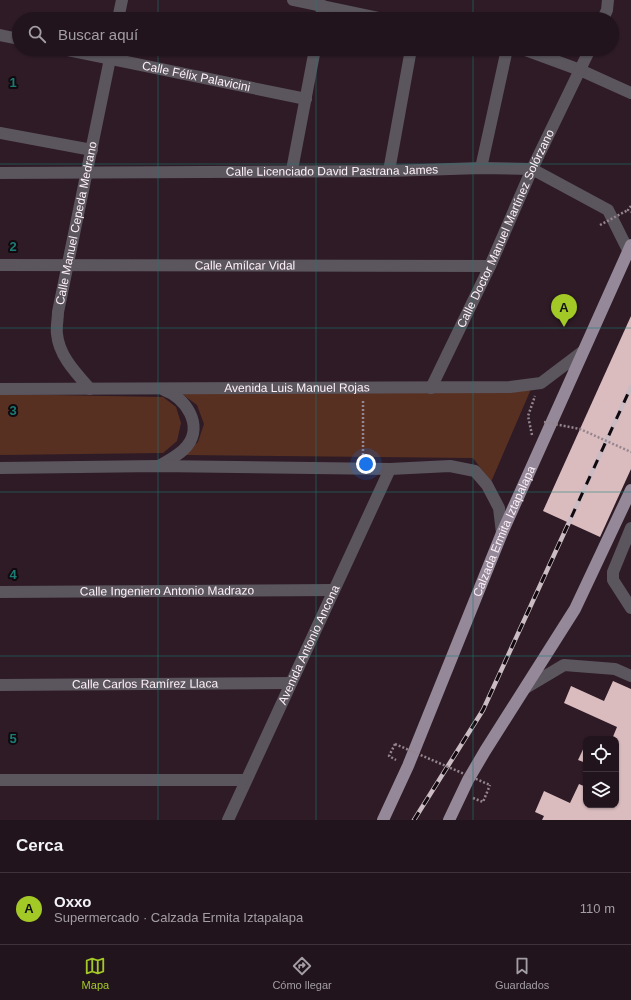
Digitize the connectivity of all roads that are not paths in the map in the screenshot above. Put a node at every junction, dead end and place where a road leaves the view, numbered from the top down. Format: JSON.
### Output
{"nodes":[{"id":1,"x":122,"y":0,"type":"edge"},
{"id":2,"x":293,"y":0,"type":"edge"},
{"id":3,"x":608,"y":0,"type":"edge"},
{"id":4,"x":323,"y":6,"type":"junction"},
{"id":5,"x":119,"y":12,"type":"edge"},
{"id":6,"x":322,"y":12,"type":"edge"},
{"id":7,"x":351,"y":12,"type":"edge"},
{"id":8,"x":606,"y":12,"type":"edge"},
{"id":9,"x":0,"y":35,"type":"edge"},
{"id":10,"x":12,"y":38,"type":"edge"},
{"id":11,"x":111,"y":56,"type":"edge"},
{"id":12,"x":120,"y":56,"type":"edge"},
{"id":13,"x":314,"y":56,"type":"edge"},
{"id":14,"x":410,"y":56,"type":"edge"},
{"id":15,"x":506,"y":56,"type":"edge"},
{"id":16,"x":542,"y":56,"type":"edge"},
{"id":17,"x":587,"y":56,"type":"edge"},
{"id":18,"x":580,"y":70,"type":"junction"},
{"id":19,"x":631,"y":93,"type":"edge"},
{"id":20,"x":306,"y":99,"type":"junction"},
{"id":21,"x":0,"y":133,"type":"edge"},
{"id":22,"x":92,"y":150,"type":"junction"},
{"id":23,"x":482,"y":168,"type":"junction"},
{"id":24,"x":532,"y":169,"type":"junction"},
{"id":25,"x":292,"y":170,"type":"junction"},
{"id":26,"x":389,"y":171,"type":"junction"},
{"id":27,"x":0,"y":173,"type":"edge"},
{"id":28,"x":87,"y":173,"type":"junction"},
{"id":29,"x":630,"y":247,"type":"edge"},
{"id":30,"x":0,"y":265,"type":"edge"},
{"id":31,"x":68,"y":266,"type":"junction"},
{"id":32,"x":490,"y":266,"type":"junction"},
{"id":33,"x":582,"y":352,"type":"junction"},
{"id":34,"x":431,"y":388,"type":"junction"},
{"id":35,"x":0,"y":389,"type":"edge"},
{"id":36,"x":90,"y":389,"type":"junction"},
{"id":37,"x":154,"y":389,"type":"junction"},
{"id":38,"x":158,"y":466,"type":"junction"},
{"id":39,"x":0,"y":468,"type":"edge"},
{"id":40,"x":390,"y":468,"type":"junction"},
{"id":41,"x":629,"y":493,"type":"edge"},
{"id":42,"x":631,"y":510,"type":"edge"},
{"id":43,"x":631,"y":528,"type":"edge"},
{"id":44,"x":502,"y":533,"type":"junction"},
{"id":45,"x":334,"y":590,"type":"junction"},
{"id":46,"x":0,"y":592,"type":"edge"},
{"id":47,"x":630,"y":604,"type":"edge"},
{"id":48,"x":631,"y":676,"type":"edge"},
{"id":49,"x":291,"y":683,"type":"junction"},
{"id":50,"x":0,"y":685,"type":"edge"},
{"id":51,"x":527,"y":687,"type":"junction"},
{"id":52,"x":0,"y":780,"type":"edge"},
{"id":53,"x":246,"y":780,"type":"junction"},
{"id":54,"x":228,"y":820,"type":"edge"},
{"id":55,"x":383,"y":820,"type":"edge"},
{"id":56,"x":449,"y":820,"type":"edge"}],
"edges":[{"from":1,"to":5,"type":"street"},
{"from":2,"to":4,"type":"street"},
{"from":3,"to":8,"type":"street"},
{"from":4,"to":6,"type":"street"},
{"from":4,"to":7,"type":"street"},
{"from":9,"to":10,"type":"street"},
{"from":11,"to":22,"type":"street","name":"Calle Manuel Cepeda Medrano"},
{"from":12,"to":20,"type":"street","name":"Calle Félix Palavicini"},
{"from":13,"to":20,"type":"street"},
{"from":14,"to":26,"type":"street"},
{"from":15,"to":23,"type":"street"},
{"from":16,"to":18,"type":"street"},
{"from":17,"to":18,"type":"street","name":"Calle Doctor Manuel Martínez Solórzano"},
{"from":18,"to":19,"type":"street"},
{"from":18,"to":24,"type":"street","name":"Calle Doctor Manuel Martínez Solórzano"},
{"from":20,"to":25,"type":"street"},
{"from":21,"to":22,"type":"street"},
{"from":22,"to":28,"type":"street","name":"Calle Manuel Cepeda Medrano"},
{"from":23,"to":24,"type":"street","name":"Calle Licenciado David Pastrana James"},
{"from":23,"to":26,"type":"street","name":"Calle Licenciado David Pastrana James"},
{"from":24,"to":29,"type":"street","name":"Calle Licenciado David Pastrana James"},
{"from":24,"to":32,"type":"street","name":"Calle Doctor Manuel Martínez Solórzano"},
{"from":25,"to":26,"type":"street","name":"Calle Licenciado David Pastrana James"},
{"from":25,"to":28,"type":"street","name":"Calle Licenciado David Pastrana James"},
{"from":27,"to":28,"type":"street","name":"Calle Licenciado David Pastrana James"},
{"from":28,"to":31,"type":"street","name":"Calle Manuel Cepeda Medrano"},
{"from":29,"to":33,"type":"main road","name":"Calzada Ermita Iztapalapa"},
{"from":30,"to":31,"type":"street","name":"Calle Amílcar Vidal"},
{"from":31,"to":32,"type":"street","name":"Calle Amílcar Vidal"},
{"from":31,"to":36,"type":"street","name":"Calle Manuel Cepeda Medrano"},
{"from":32,"to":34,"type":"street","name":"Calle Doctor Manuel Martínez Solórzano"},
{"from":33,"to":34,"type":"street","name":"Avenida Luis Manuel Rojas"},
{"from":33,"to":44,"type":"main road","name":"Calzada Ermita Iztapalapa"},
{"from":34,"to":37,"type":"street","name":"Avenida Luis Manuel Rojas"},
{"from":35,"to":36,"type":"street","name":"Avenida Luis Manuel Rojas"},
{"from":36,"to":37,"type":"street","name":"Avenida Luis Manuel Rojas"},
{"from":37,"to":38,"type":"street"},
{"from":38,"to":39,"type":"street"},
{"from":38,"to":40,"type":"street"},
{"from":40,"to":44,"type":"street"},
{"from":40,"to":45,"type":"street","name":"Avenida Antonio Ancona"},
{"from":41,"to":42,"type":"street"},
{"from":41,"to":51,"type":"main road"},
{"from":43,"to":47,"type":"street"},
{"from":44,"to":55,"type":"main road","name":"Calzada Ermita Iztapalapa"},
{"from":45,"to":46,"type":"street","name":"Calle Ingeniero Antonio Madrazo"},
{"from":45,"to":49,"type":"street","name":"Avenida Antonio Ancona"},
{"from":48,"to":51,"type":"street"},
{"from":49,"to":50,"type":"street","name":"Calle Carlos Ramírez Llaca"},
{"from":49,"to":53,"type":"street","name":"Avenida Antonio Ancona"},
{"from":51,"to":56,"type":"main road"},
{"from":52,"to":53,"type":"street"},
{"from":53,"to":54,"type":"street","name":"Avenida Antonio Ancona"}]}
